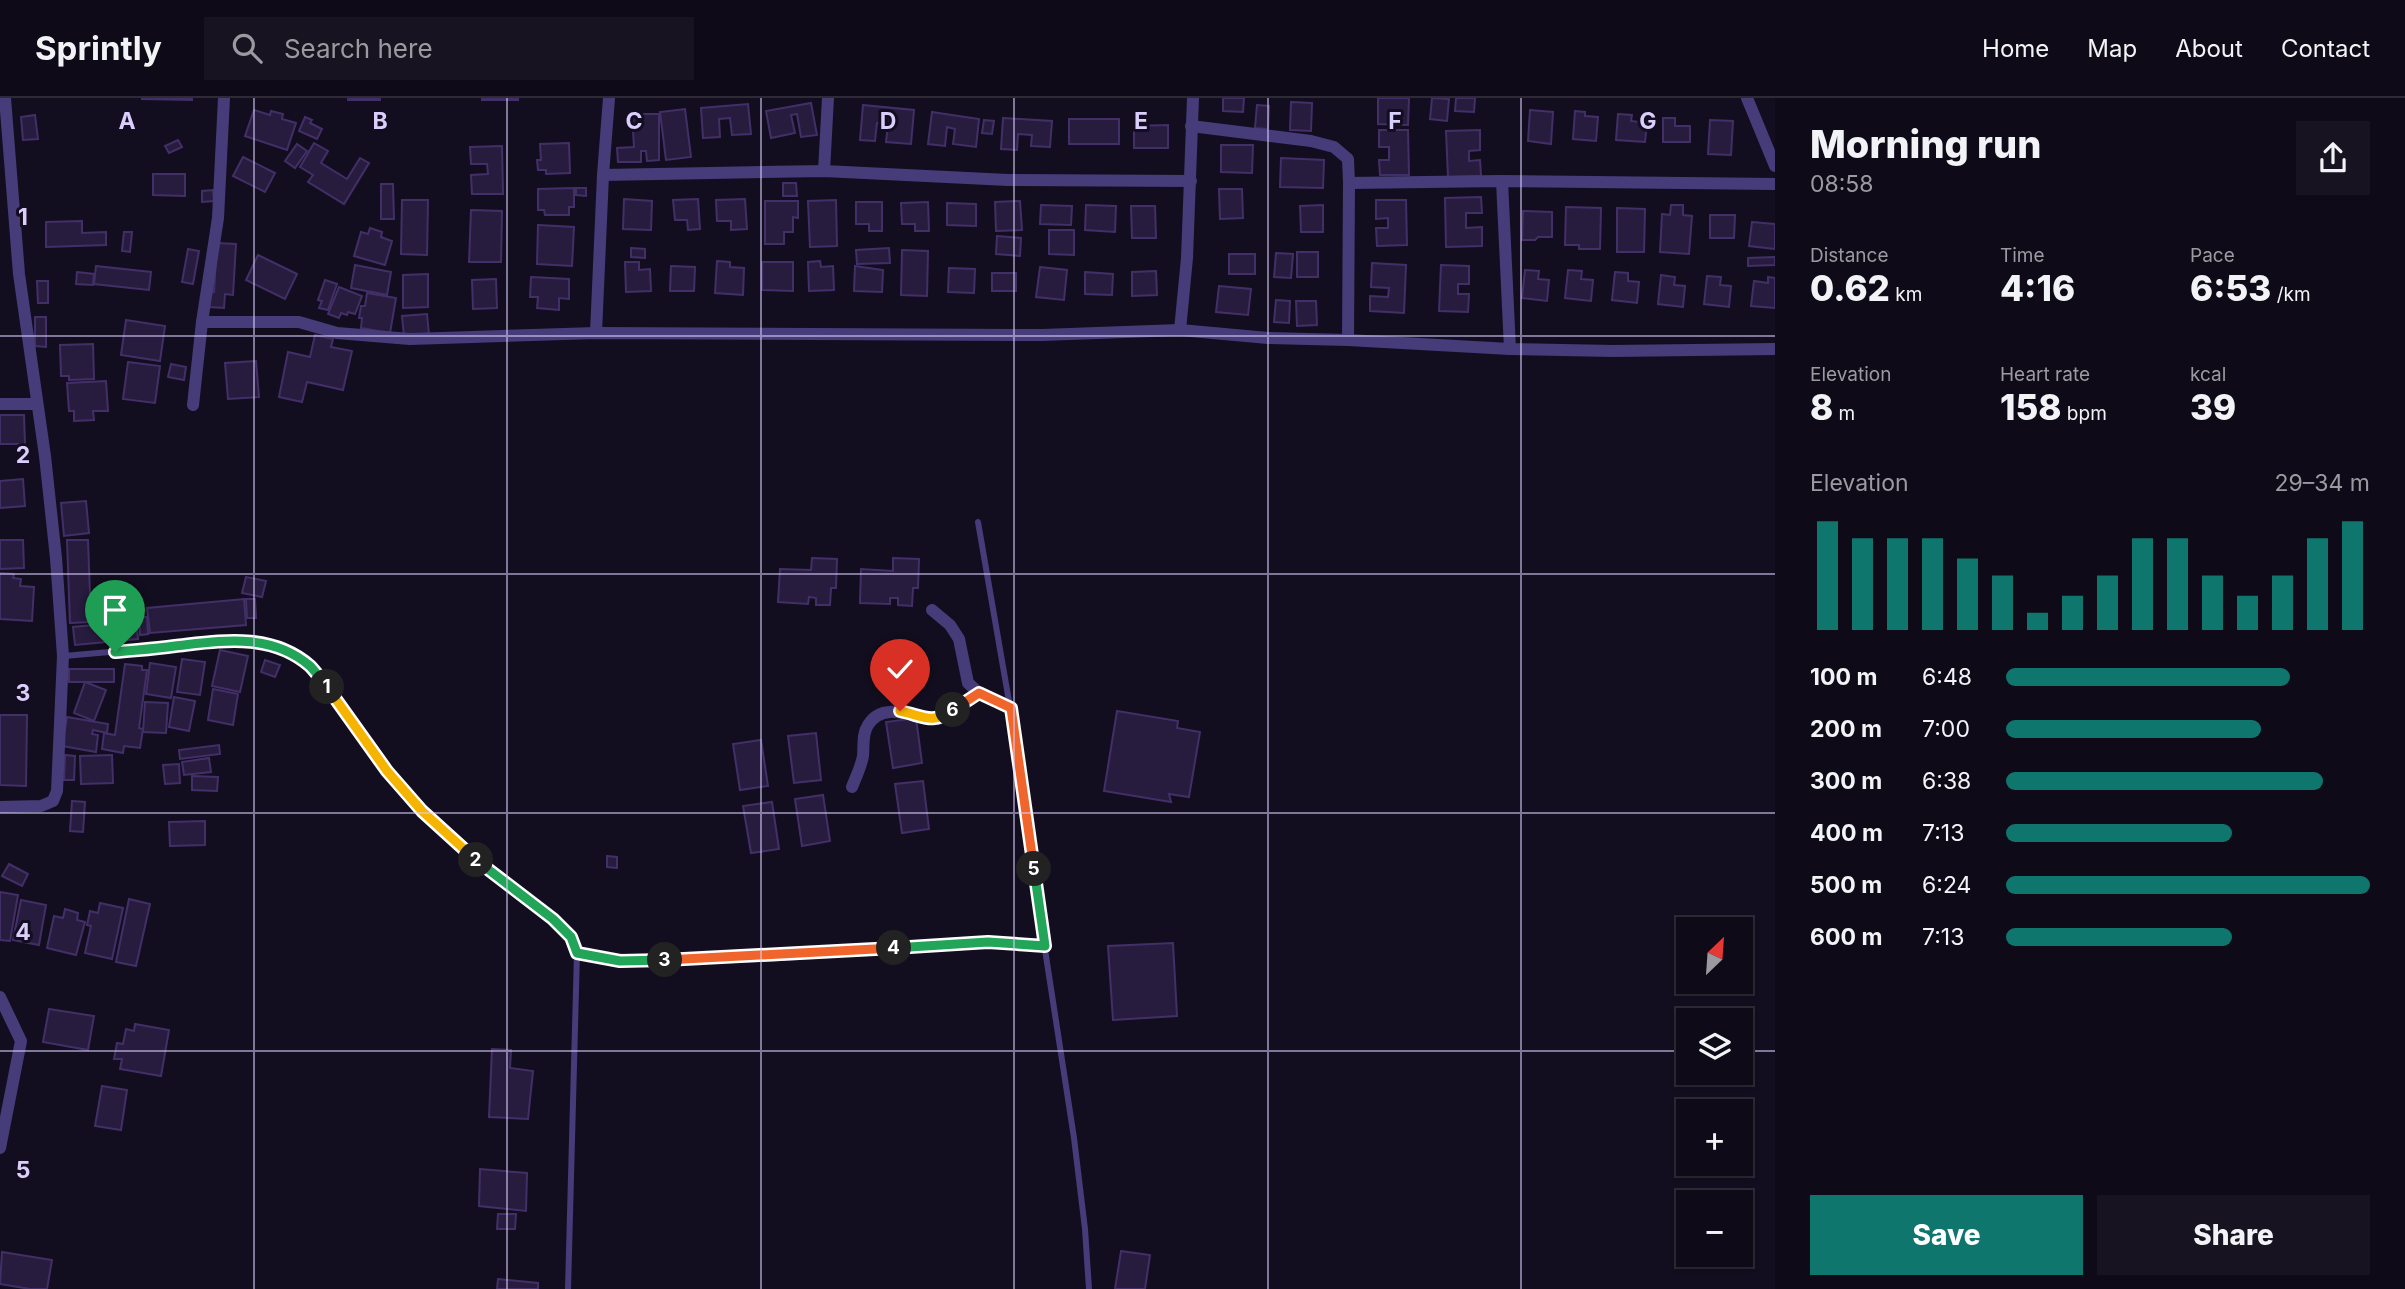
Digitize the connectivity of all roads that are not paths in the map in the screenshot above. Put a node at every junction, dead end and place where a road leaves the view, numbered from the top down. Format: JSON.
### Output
{"nodes":[{"id":1,"x":5,"y":98,"type":"edge"},
{"id":2,"x":224,"y":98,"type":"edge"},
{"id":3,"x":608,"y":98,"type":"edge"},
{"id":4,"x":828,"y":98,"type":"edge"},
{"id":5,"x":1193,"y":98,"type":"edge"},
{"id":6,"x":1747,"y":98,"type":"edge"},
{"id":7,"x":1191,"y":126,"type":"junction"},
{"id":8,"x":1775,"y":166,"type":"edge"},
{"id":9,"x":824,"y":171,"type":"junction"},
{"id":10,"x":603,"y":175,"type":"junction"},
{"id":11,"x":1191,"y":181,"type":"junction"},
{"id":12,"x":1502,"y":181,"type":"junction"},
{"id":13,"x":1349,"y":183,"type":"junction"},
{"id":14,"x":1775,"y":184,"type":"edge"},
{"id":15,"x":202,"y":322,"type":"junction"},
{"id":16,"x":1180,"y":330,"type":"junction"},
{"id":17,"x":596,"y":333,"type":"junction"},
{"id":18,"x":1348,"y":340,"type":"junction"},
{"id":19,"x":1510,"y":349,"type":"junction"},
{"id":20,"x":1775,"y":349,"type":"edge"},
{"id":21,"x":0,"y":404,"type":"edge"},
{"id":22,"x":37,"y":404,"type":"junction"},
{"id":23,"x":194,"y":405,"type":"dead end"},
{"id":24,"x":978,"y":522,"type":"dead end"},
{"id":25,"x":932,"y":610,"type":"dead end"},
{"id":26,"x":62,"y":656,"type":"junction"},
{"id":27,"x":979,"y":693,"type":"junction"},
{"id":28,"x":1011,"y":708,"type":"junction"},
{"id":29,"x":852,"y":787,"type":"dead end"},
{"id":30,"x":0,"y":807,"type":"edge"},
{"id":31,"x":1045,"y":946,"type":"junction"},
{"id":32,"x":577,"y":953,"type":"junction"},
{"id":33,"x":0,"y":997,"type":"edge"},
{"id":34,"x":0,"y":1148,"type":"edge"},
{"id":35,"x":568,"y":1289,"type":"edge"},
{"id":36,"x":1089,"y":1289,"type":"edge"}],
"edges":[{"from":1,"to":22,"type":"street"},
{"from":2,"to":15,"type":"street"},
{"from":3,"to":10,"type":"street"},
{"from":4,"to":9,"type":"street"},
{"from":5,"to":7,"type":"street"},
{"from":6,"to":8,"type":"street"},
{"from":7,"to":11,"type":"street"},
{"from":7,"to":13,"type":"street"},
{"from":9,"to":10,"type":"street"},
{"from":9,"to":11,"type":"street"},
{"from":10,"to":17,"type":"street"},
{"from":11,"to":16,"type":"street"},
{"from":12,"to":13,"type":"street"},
{"from":12,"to":14,"type":"street"},
{"from":12,"to":19,"type":"street"},
{"from":13,"to":18,"type":"street"},
{"from":15,"to":17,"type":"street"},
{"from":15,"to":23,"type":"street"},
{"from":16,"to":17,"type":"street"},
{"from":16,"to":18,"type":"street"},
{"from":18,"to":19,"type":"street"},
{"from":19,"to":20,"type":"street"},
{"from":21,"to":22,"type":"street"},
{"from":22,"to":26,"type":"street"},
{"from":24,"to":28,"type":"lane"},
{"from":25,"to":27,"type":"street"},
{"from":26,"to":30,"type":"street"},
{"from":26,"to":32,"type":"lane"},
{"from":27,"to":28,"type":"street"},
{"from":27,"to":29,"type":"street"},
{"from":28,"to":31,"type":"lane"},
{"from":31,"to":32,"type":"street"},
{"from":31,"to":36,"type":"lane"},
{"from":32,"to":35,"type":"lane"},
{"from":33,"to":34,"type":"street"}]}
